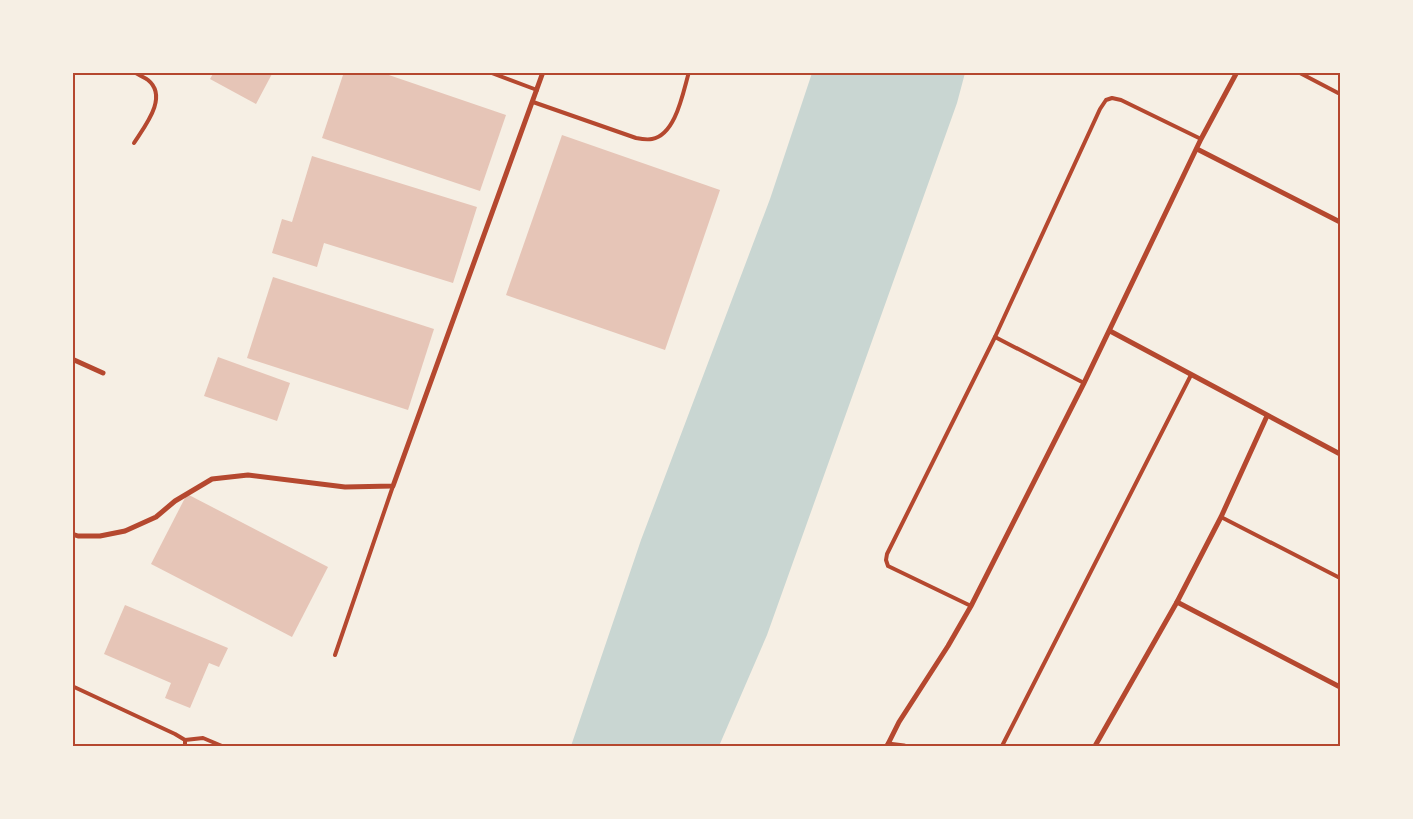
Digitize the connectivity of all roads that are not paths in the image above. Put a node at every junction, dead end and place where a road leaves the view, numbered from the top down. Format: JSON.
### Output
{"nodes":[{"id":1,"x":134,"y":72,"type":"edge"},
{"id":2,"x":490,"y":72,"type":"edge"},
{"id":3,"x":544,"y":72,"type":"edge"},
{"id":4,"x":689,"y":72,"type":"edge"},
{"id":5,"x":1237,"y":72,"type":"edge"},
{"id":6,"x":1298,"y":72,"type":"edge"},
{"id":7,"x":537,"y":90,"type":"junction"},
{"id":8,"x":1340,"y":94,"type":"edge"},
{"id":9,"x":533,"y":102,"type":"junction"},
{"id":10,"x":1201,"y":139,"type":"junction"},
{"id":11,"x":134,"y":143,"type":"dead end"},
{"id":12,"x":1197,"y":149,"type":"junction"},
{"id":13,"x":1340,"y":222,"type":"edge"},
{"id":14,"x":1110,"y":331,"type":"junction"},
{"id":15,"x":995,"y":337,"type":"junction"},
{"id":16,"x":72,"y":359,"type":"edge"},
{"id":17,"x":103,"y":373,"type":"dead end"},
{"id":18,"x":1191,"y":375,"type":"junction"},
{"id":19,"x":1084,"y":384,"type":"junction"},
{"id":20,"x":1267,"y":416,"type":"junction"},
{"id":21,"x":1340,"y":454,"type":"edge"},
{"id":22,"x":393,"y":486,"type":"junction"},
{"id":23,"x":1221,"y":517,"type":"junction"},
{"id":24,"x":72,"y":534,"type":"edge"},
{"id":25,"x":1340,"y":578,"type":"edge"},
{"id":26,"x":1177,"y":602,"type":"junction"},
{"id":27,"x":971,"y":606,"type":"junction"},
{"id":28,"x":335,"y":655,"type":"dead end"},
{"id":29,"x":72,"y":686,"type":"edge"},
{"id":30,"x":1340,"y":687,"type":"edge"},
{"id":31,"x":185,"y":740,"type":"junction"},
{"id":32,"x":888,"y":745,"type":"edge"},
{"id":33,"x":185,"y":746,"type":"edge"},
{"id":34,"x":222,"y":746,"type":"edge"},
{"id":35,"x":904,"y":746,"type":"edge"},
{"id":36,"x":1002,"y":746,"type":"edge"},
{"id":37,"x":1095,"y":746,"type":"edge"}],
"edges":[{"from":1,"to":11,"type":"lane"},
{"from":2,"to":7,"type":"lane"},
{"from":3,"to":7,"type":"street"},
{"from":4,"to":9,"type":"lane"},
{"from":5,"to":10,"type":"street"},
{"from":6,"to":8,"type":"lane"},
{"from":7,"to":9,"type":"street"},
{"from":9,"to":22,"type":"street"},
{"from":10,"to":12,"type":"street"},
{"from":10,"to":15,"type":"lane"},
{"from":12,"to":13,"type":"street"},
{"from":12,"to":14,"type":"street"},
{"from":14,"to":18,"type":"street"},
{"from":14,"to":19,"type":"street"},
{"from":15,"to":19,"type":"lane"},
{"from":15,"to":27,"type":"lane"},
{"from":16,"to":17,"type":"street"},
{"from":18,"to":20,"type":"street"},
{"from":18,"to":36,"type":"lane"},
{"from":19,"to":27,"type":"street"},
{"from":20,"to":21,"type":"street"},
{"from":20,"to":23,"type":"street"},
{"from":22,"to":24,"type":"street"},
{"from":22,"to":28,"type":"lane"},
{"from":23,"to":25,"type":"lane"},
{"from":23,"to":26,"type":"street"},
{"from":26,"to":30,"type":"street"},
{"from":26,"to":37,"type":"street"},
{"from":27,"to":32,"type":"street"},
{"from":29,"to":31,"type":"lane"},
{"from":31,"to":33,"type":"lane"},
{"from":31,"to":34,"type":"lane"},
{"from":32,"to":35,"type":"street"}]}
